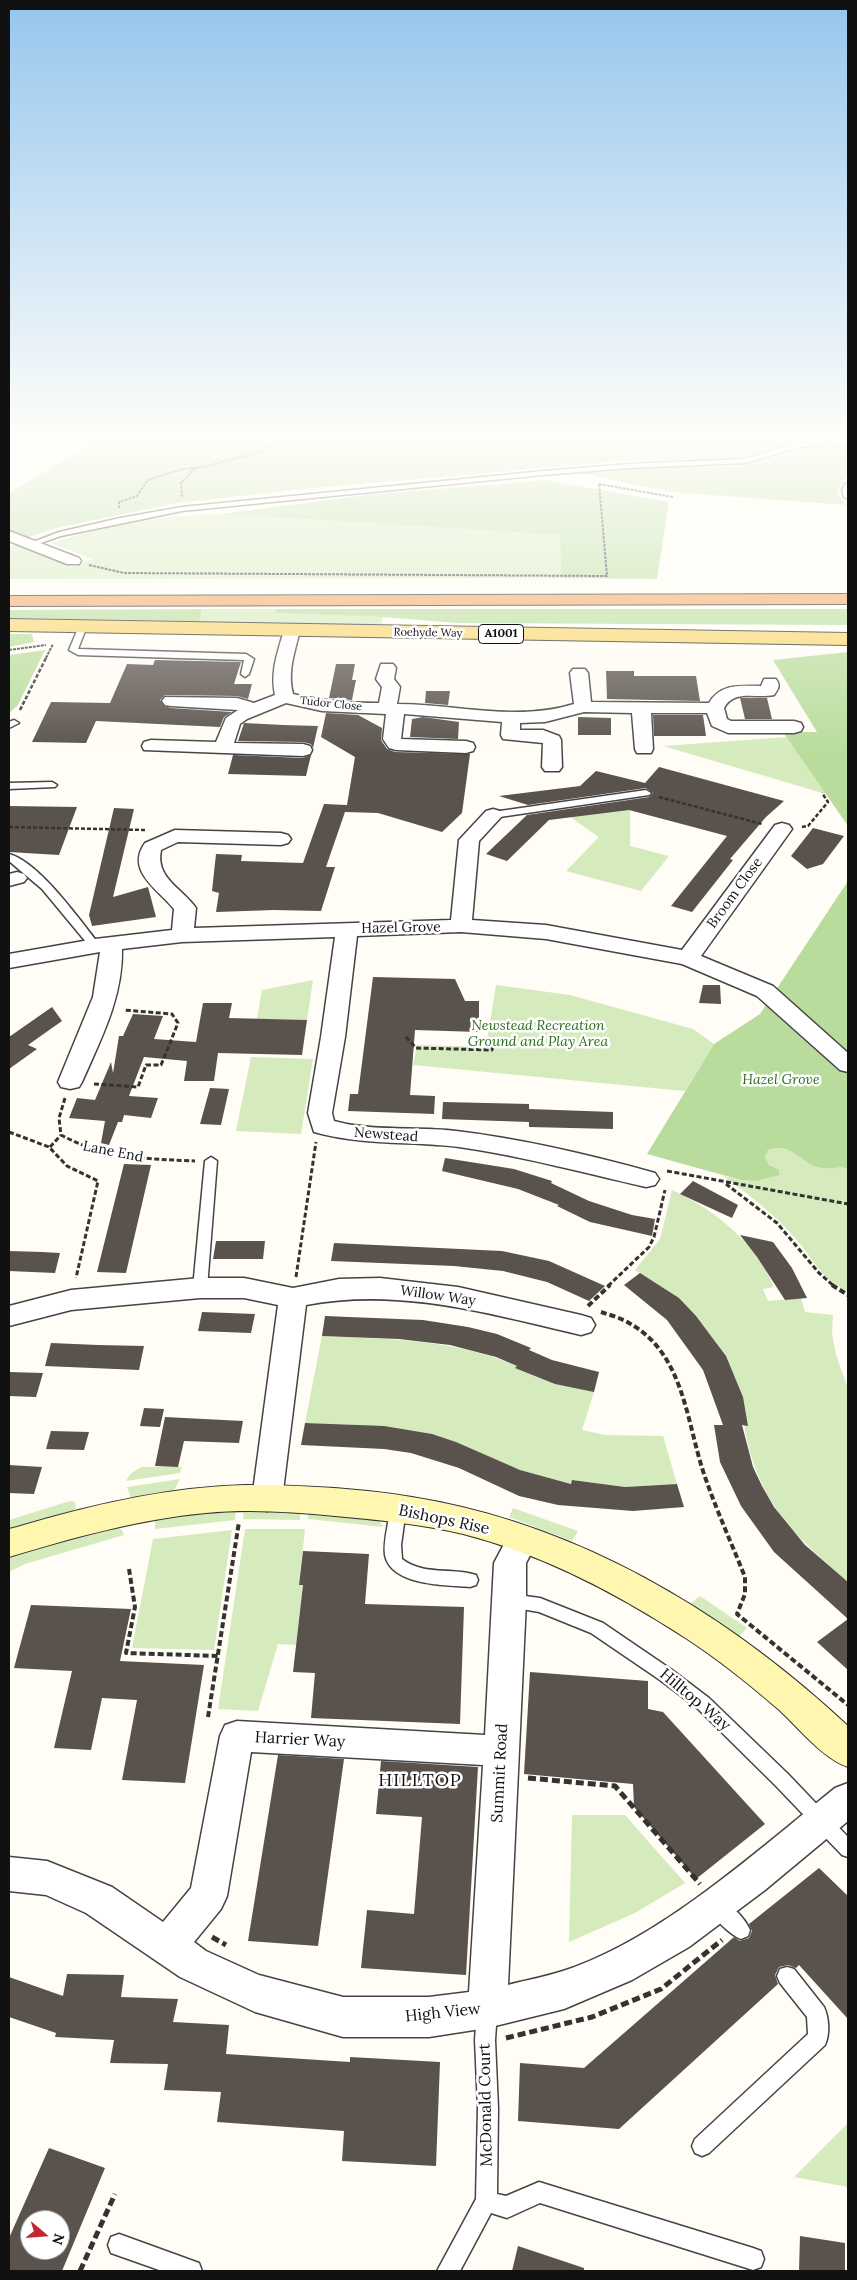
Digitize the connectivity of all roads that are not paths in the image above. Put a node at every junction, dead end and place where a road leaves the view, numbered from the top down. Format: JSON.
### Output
{"nodes":[{"id":1,"x":25,"y":541,"type":"edge"},
{"id":2,"x":39,"y":541,"type":"edge"},
{"id":3,"x":32,"y":544,"type":"junction"},
{"id":4,"x":73,"y":561,"type":"road end"},
{"id":5,"x":848,"y":588,"type":"edge"},
{"id":6,"x":9,"y":591,"type":"edge"},
{"id":7,"x":848,"y":599,"type":"edge"},
{"id":8,"x":9,"y":601,"type":"edge"},
{"id":9,"x":9,"y":625,"type":"edge"},
{"id":10,"x":83,"y":626,"type":"junction"},
{"id":11,"x":292,"y":630,"type":"junction"},
{"id":12,"x":848,"y":640,"type":"edge"},
{"id":13,"x":387,"y":668,"type":"dead end"},
{"id":14,"x":579,"y":673,"type":"dead end"},
{"id":15,"x":245,"y":674,"type":"dead end"},
{"id":16,"x":770,"y":683,"type":"dead end"},
{"id":17,"x":286,"y":697,"type":"junction"},
{"id":18,"x":171,"y":701,"type":"dead end"},
{"id":19,"x":583,"y":707,"type":"junction"},
{"id":20,"x":641,"y":707,"type":"junction"},
{"id":21,"x":715,"y":708,"type":"junction"},
{"id":22,"x":254,"y":709,"type":"junction"},
{"id":23,"x":392,"y":709,"type":"junction"},
{"id":24,"x":510,"y":719,"type":"junction"},
{"id":25,"x":794,"y":727,"type":"dead end"},
{"id":26,"x":151,"y":746,"type":"dead end"},
{"id":27,"x":466,"y":747,"type":"dead end"},
{"id":28,"x":223,"y":748,"type":"junction"},
{"id":29,"x":644,"y":749,"type":"dead end"},
{"id":30,"x":303,"y":750,"type":"dead end"},
{"id":31,"x":552,"y":767,"type":"dead end"},
{"id":32,"x":52,"y":785,"type":"dead end"},
{"id":33,"x":9,"y":786,"type":"edge"},
{"id":34,"x":646,"y":793,"type":"road end"},
{"id":35,"x":494,"y":815,"type":"joint"},
{"id":36,"x":782,"y":829,"type":"road end"},
{"id":37,"x":281,"y":839,"type":"dead end"},
{"id":38,"x":9,"y":857,"type":"edge"},
{"id":39,"x":461,"y":926,"type":"junction"},
{"id":40,"x":347,"y":929,"type":"junction"},
{"id":41,"x":182,"y":935,"type":"junction"},
{"id":42,"x":103,"y":945,"type":"junction"},
{"id":43,"x":688,"y":958,"type":"junction"},
{"id":44,"x":9,"y":961,"type":"edge"},
{"id":45,"x":848,"y":1065,"type":"edge"},
{"id":46,"x":70,"y":1082,"type":"road end"},
{"id":47,"x":211,"y":1161,"type":"road end"},
{"id":48,"x":660,"y":1181,"type":"road end"},
{"id":49,"x":200,"y":1288,"type":"junction"},
{"id":50,"x":293,"y":1298,"type":"junction"},
{"id":51,"x":9,"y":1316,"type":"edge"},
{"id":52,"x":581,"y":1325,"type":"dead end"},
{"id":53,"x":255,"y":1499,"type":"junction"},
{"id":54,"x":398,"y":1509,"type":"junction"},
{"id":55,"x":522,"y":1540,"type":"junction"},
{"id":56,"x":9,"y":1543,"type":"edge"},
{"id":57,"x":470,"y":1580,"type":"dead end"},
{"id":58,"x":510,"y":1601,"type":"junction"},
{"id":59,"x":848,"y":1750,"type":"edge"},
{"id":60,"x":511,"y":1764,"type":"junction"},
{"id":61,"x":848,"y":1799,"type":"edge"},
{"id":62,"x":820,"y":1822,"type":"junction"},
{"id":63,"x":848,"y":1849,"type":"edge"},
{"id":64,"x":9,"y":1874,"type":"edge"},
{"id":65,"x":176,"y":1935,"type":"junction"},
{"id":66,"x":787,"y":1976,"type":"dead end"},
{"id":67,"x":487,"y":2008,"type":"junction"},
{"id":68,"x":702,"y":2146,"type":"dead end"},
{"id":69,"x":486,"y":2201,"type":"junction"},
{"id":70,"x":118,"y":2245,"type":"dead end"},
{"id":71,"x":753,"y":2259,"type":"dead end"},
{"id":72,"x":191,"y":2271,"type":"edge"},
{"id":73,"x":448,"y":2271,"type":"edge"}],
"edges":[{"from":1,"to":3,"type":"street"},
{"from":2,"to":3,"type":"lane"},
{"from":3,"to":4,"type":"street"},
{"from":5,"to":6,"type":"highway"},
{"from":7,"to":8,"type":"highway"},
{"from":9,"to":10,"type":"main road","name":"Roehyde Way","number":"A1001"},
{"from":10,"to":11,"type":"main road","name":"Roehyde Way","number":"A1001"},
{"from":10,"to":15,"type":"lane"},
{"from":11,"to":12,"type":"main road","name":"Roehyde Way","number":"A1001"},
{"from":11,"to":17,"type":"street","name":"Tudor Close"},
{"from":13,"to":23,"type":"street"},
{"from":14,"to":19,"type":"street"},
{"from":16,"to":21,"type":"street"},
{"from":17,"to":22,"type":"street"},
{"from":17,"to":23,"type":"street","name":"Tudor Close"},
{"from":18,"to":22,"type":"street"},
{"from":19,"to":20,"type":"street","name":"Tudor Close"},
{"from":19,"to":24,"type":"street","name":"Tudor Close"},
{"from":20,"to":21,"type":"street","name":"Tudor Close"},
{"from":20,"to":29,"type":"street"},
{"from":21,"to":25,"type":"street"},
{"from":22,"to":28,"type":"street"},
{"from":23,"to":24,"type":"street","name":"Tudor Close"},
{"from":23,"to":27,"type":"street"},
{"from":24,"to":31,"type":"street"},
{"from":26,"to":28,"type":"street"},
{"from":28,"to":30,"type":"street"},
{"from":32,"to":33,"type":"lane"},
{"from":34,"to":35,"type":"lane"},
{"from":35,"to":39,"type":"street"},
{"from":36,"to":43,"type":"street","name":"Broom Close"},
{"from":37,"to":41,"type":"street"},
{"from":38,"to":42,"type":"lane"},
{"from":39,"to":40,"type":"street","name":"Hazel Grove"},
{"from":39,"to":43,"type":"street","name":"Hazel Grove"},
{"from":40,"to":41,"type":"street","name":"Hazel Grove"},
{"from":40,"to":48,"type":"street","name":"Newstead"},
{"from":41,"to":42,"type":"street","name":"Hazel Grove"},
{"from":42,"to":44,"type":"street","name":"Hazel Grove"},
{"from":42,"to":46,"type":"street"},
{"from":43,"to":45,"type":"street","name":"Hazel Grove"},
{"from":47,"to":49,"type":"lane"},
{"from":49,"to":50,"type":"street","name":"Willow Way"},
{"from":49,"to":51,"type":"street","name":"Willow Way"},
{"from":50,"to":52,"type":"street","name":"Willow Way"},
{"from":50,"to":53,"type":"street"},
{"from":53,"to":54,"type":"street","name":"Bishops Rise"},
{"from":53,"to":56,"type":"street","name":"Bishops Rise"},
{"from":54,"to":55,"type":"street","name":"Bishops Rise"},
{"from":54,"to":57,"type":"lane"},
{"from":55,"to":58,"type":"street","name":"Summit Road"},
{"from":55,"to":59,"type":"street","name":"Bishops Rise"},
{"from":58,"to":60,"type":"street","name":"Summit Road"},
{"from":58,"to":62,"type":"lane","name":"Hilltop Way"},
{"from":60,"to":65,"type":"street","name":"Harrier Way"},
{"from":60,"to":67,"type":"street","name":"Summit Road"},
{"from":61,"to":62,"type":"street","name":"High View"},
{"from":62,"to":63,"type":"lane","name":"Hilltop Way"},
{"from":62,"to":67,"type":"street","name":"High View"},
{"from":64,"to":65,"type":"street","name":"High View"},
{"from":65,"to":67,"type":"street","name":"High View"},
{"from":66,"to":68,"type":"lane"},
{"from":67,"to":69,"type":"lane","name":"McDonald Court"},
{"from":69,"to":71,"type":"lane"},
{"from":69,"to":73,"type":"lane"},
{"from":70,"to":72,"type":"lane"}]}
